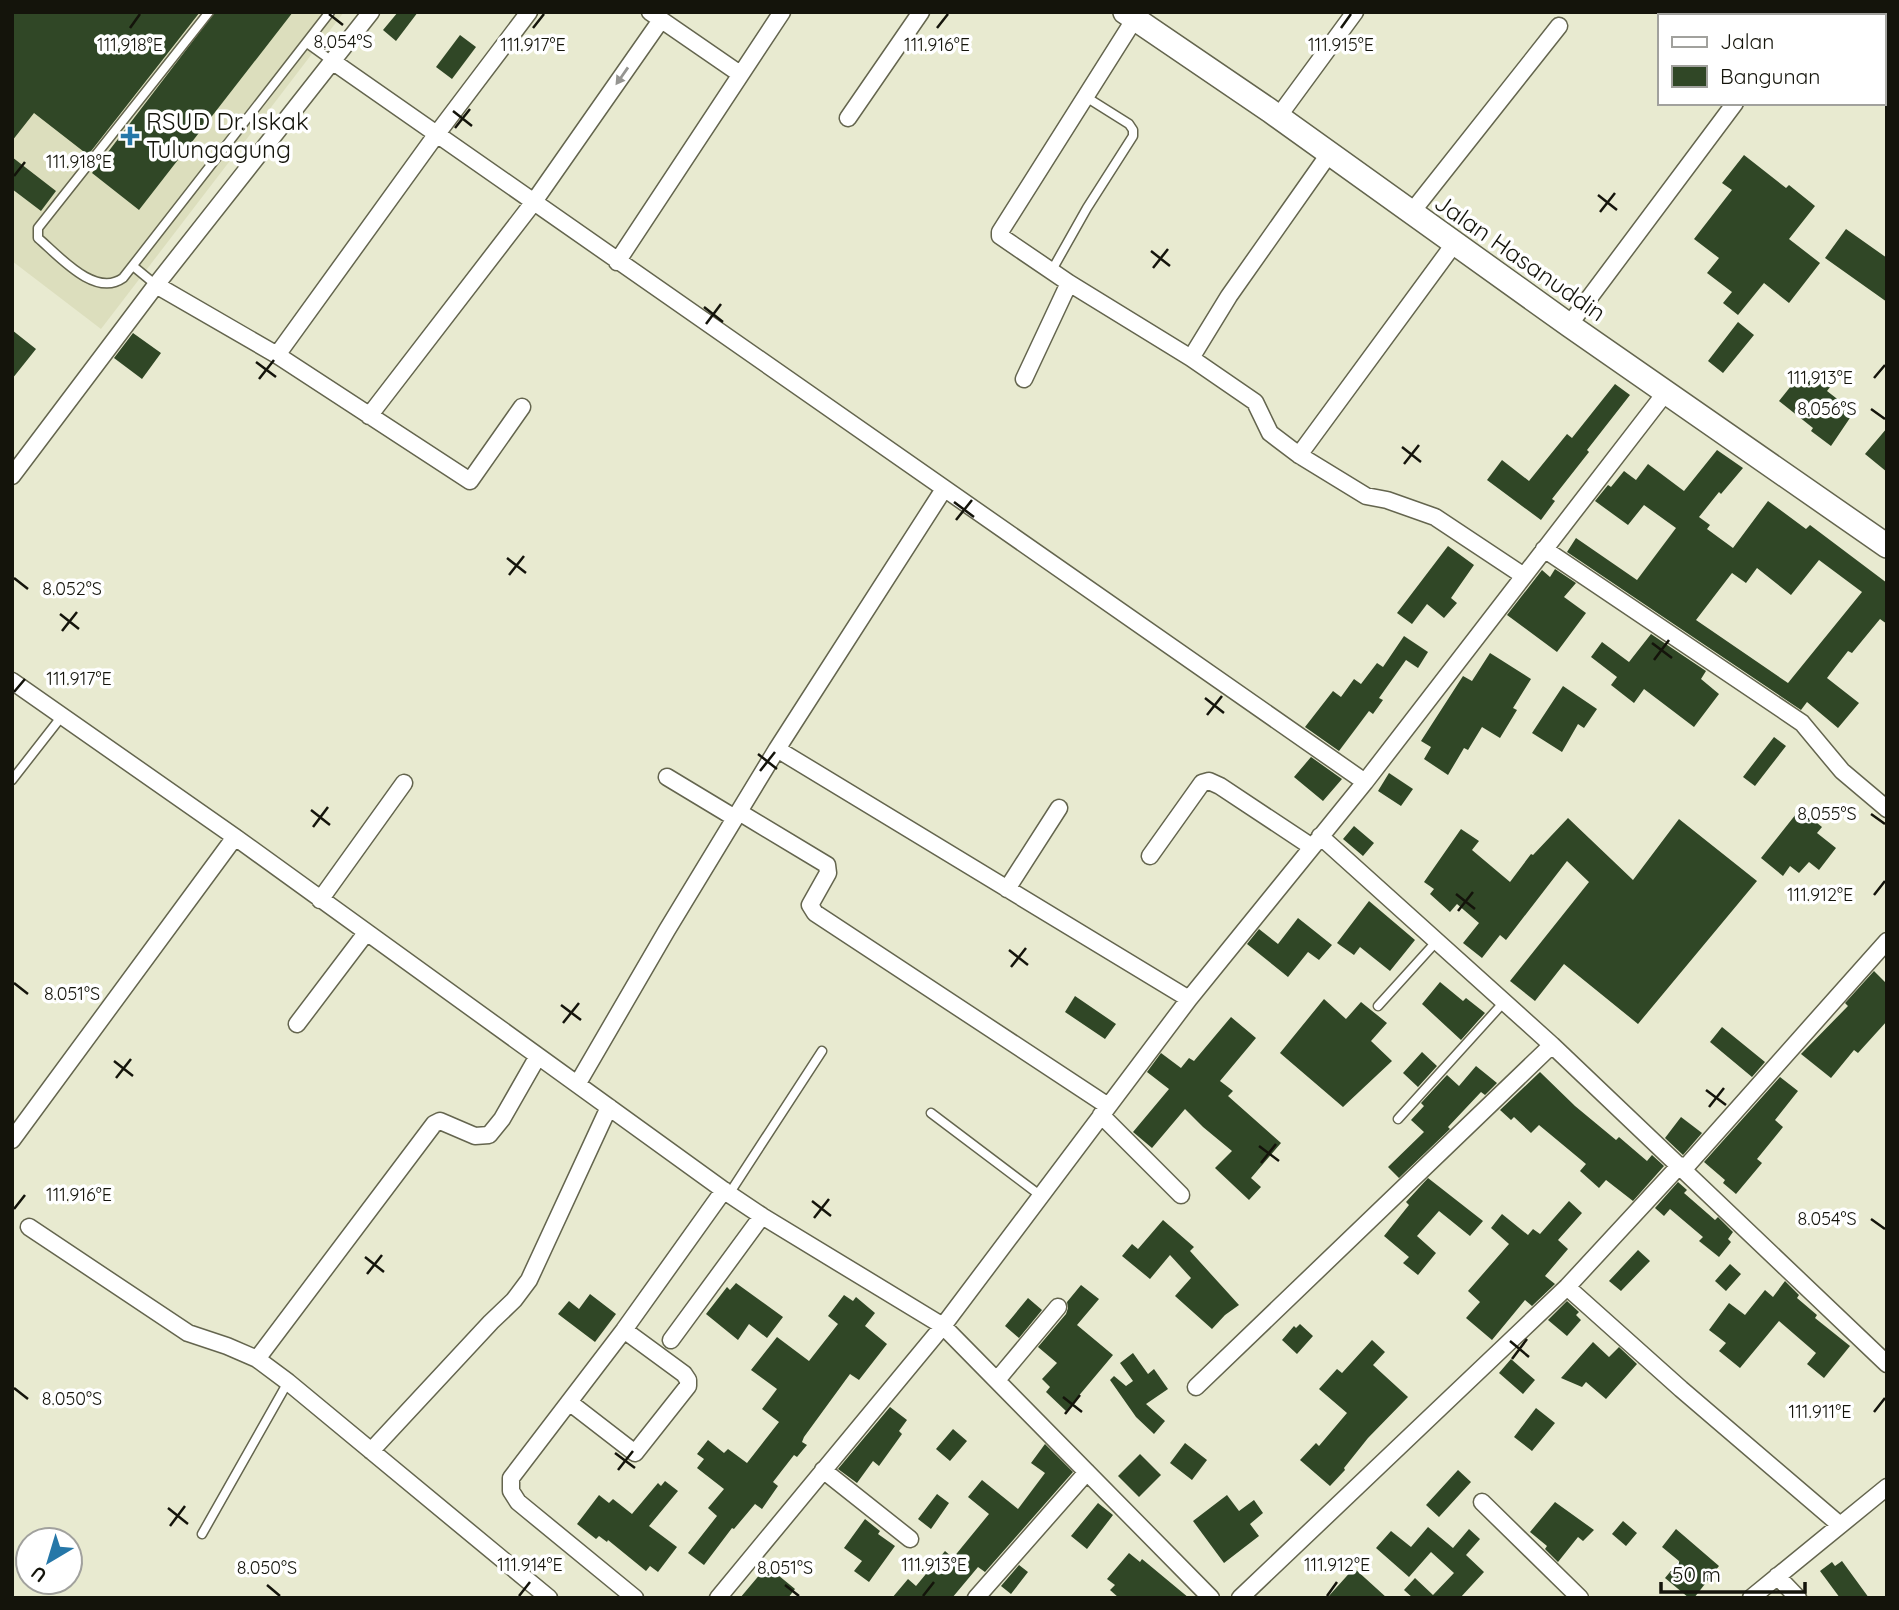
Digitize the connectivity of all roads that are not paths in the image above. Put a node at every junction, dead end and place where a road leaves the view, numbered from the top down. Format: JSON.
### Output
{"nodes":[{"id":1,"x":209,"y":12,"type":"edge"},
{"id":2,"x":330,"y":12,"type":"edge"},
{"id":3,"x":371,"y":12,"type":"edge"},
{"id":4,"x":529,"y":12,"type":"edge"},
{"id":5,"x":782,"y":12,"type":"edge"},
{"id":6,"x":921,"y":12,"type":"edge"},
{"id":7,"x":1354,"y":12,"type":"edge"},
{"id":8,"x":1133,"y":15,"type":"edge"},
{"id":9,"x":656,"y":16,"type":"edge"},
{"id":10,"x":1559,"y":26,"type":"dead end"},
{"id":11,"x":307,"y":43,"type":"junction"},
{"id":12,"x":332,"y":61,"type":"junction"},
{"id":13,"x":740,"y":74,"type":"junction"},
{"id":14,"x":1086,"y":97,"type":"junction"},
{"id":15,"x":1734,"y":105,"type":"edge"},
{"id":16,"x":1278,"y":117,"type":"junction"},
{"id":17,"x":848,"y":118,"type":"dead end"},
{"id":18,"x":436,"y":135,"type":"junction"},
{"id":19,"x":1329,"y":154,"type":"junction"},
{"id":20,"x":533,"y":202,"type":"junction"},
{"id":21,"x":1411,"y":213,"type":"junction"},
{"id":22,"x":1454,"y":244,"type":"junction"},
{"id":23,"x":617,"y":262,"type":"junction"},
{"id":24,"x":133,"y":266,"type":"junction"},
{"id":25,"x":1052,"y":270,"type":"junction"},
{"id":26,"x":1069,"y":283,"type":"junction"},
{"id":27,"x":156,"y":285,"type":"junction"},
{"id":28,"x":1569,"y":325,"type":"junction"},
{"id":29,"x":277,"y":355,"type":"junction"},
{"id":30,"x":1191,"y":358,"type":"junction"},
{"id":31,"x":1024,"y":379,"type":"dead end"},
{"id":32,"x":1666,"y":392,"type":"junction"},
{"id":33,"x":522,"y":407,"type":"dead end"},
{"id":34,"x":369,"y":416,"type":"junction"},
{"id":35,"x":1299,"y":455,"type":"junction"},
{"id":36,"x":12,"y":476,"type":"edge"},
{"id":37,"x":944,"y":489,"type":"junction"},
{"id":38,"x":1887,"y":546,"type":"edge"},
{"id":39,"x":1544,"y":550,"type":"junction"},
{"id":40,"x":1524,"y":576,"type":"junction"},
{"id":41,"x":12,"y":681,"type":"edge"},
{"id":42,"x":62,"y":716,"type":"junction"},
{"id":43,"x":777,"y":749,"type":"junction"},
{"id":44,"x":667,"y":777,"type":"dead end"},
{"id":45,"x":12,"y":780,"type":"edge"},
{"id":46,"x":1365,"y":782,"type":"junction"},
{"id":47,"x":404,"y":783,"type":"dead end"},
{"id":48,"x":1059,"y":808,"type":"dead end"},
{"id":49,"x":1887,"y":809,"type":"edge"},
{"id":50,"x":737,"y":815,"type":"junction"},
{"id":51,"x":235,"y":837,"type":"junction"},
{"id":52,"x":1316,"y":842,"type":"junction"},
{"id":53,"x":1150,"y":856,"type":"dead end"},
{"id":54,"x":1007,"y":889,"type":"junction"},
{"id":55,"x":320,"y":900,"type":"junction"},
{"id":56,"x":366,"y":933,"type":"junction"},
{"id":57,"x":1887,"y":941,"type":"edge"},
{"id":58,"x":1436,"y":942,"type":"junction"},
{"id":59,"x":1189,"y":999,"type":"junction"},
{"id":60,"x":1504,"y":1002,"type":"junction"},
{"id":61,"x":1378,"y":1006,"type":"dead end"},
{"id":62,"x":297,"y":1024,"type":"dead end"},
{"id":63,"x":1552,"y":1045,"type":"junction"},
{"id":64,"x":822,"y":1051,"type":"dead end"},
{"id":65,"x":538,"y":1056,"type":"junction"},
{"id":66,"x":578,"y":1083,"type":"junction"},
{"id":67,"x":609,"y":1107,"type":"junction"},
{"id":68,"x":1105,"y":1111,"type":"junction"},
{"id":69,"x":931,"y":1113,"type":"dead end"},
{"id":70,"x":1398,"y":1119,"type":"dead end"},
{"id":71,"x":12,"y":1140,"type":"edge"},
{"id":72,"x":1682,"y":1167,"type":"junction"},
{"id":73,"x":726,"y":1192,"type":"junction"},
{"id":74,"x":1181,"y":1195,"type":"dead end"},
{"id":75,"x":1041,"y":1196,"type":"junction"},
{"id":76,"x":762,"y":1216,"type":"junction"},
{"id":77,"x":29,"y":1227,"type":"dead end"},
{"id":78,"x":1567,"y":1287,"type":"junction"},
{"id":79,"x":1058,"y":1307,"type":"dead end"},
{"id":80,"x":943,"y":1326,"type":"junction"},
{"id":81,"x":624,"y":1330,"type":"junction"},
{"id":82,"x":671,"y":1340,"type":"dead end"},
{"id":83,"x":257,"y":1359,"type":"junction"},
{"id":84,"x":1887,"y":1364,"type":"edge"},
{"id":85,"x":997,"y":1380,"type":"junction"},
{"id":86,"x":288,"y":1382,"type":"junction"},
{"id":87,"x":1196,"y":1387,"type":"dead end"},
{"id":88,"x":569,"y":1402,"type":"junction"},
{"id":89,"x":371,"y":1451,"type":"junction"},
{"id":90,"x":823,"y":1470,"type":"junction"},
{"id":91,"x":1087,"y":1472,"type":"junction"},
{"id":92,"x":1887,"y":1487,"type":"edge"},
{"id":93,"x":1482,"y":1502,"type":"dead end"},
{"id":94,"x":1840,"y":1525,"type":"junction"},
{"id":95,"x":202,"y":1534,"type":"dead end"},
{"id":96,"x":910,"y":1539,"type":"dead end"},
{"id":97,"x":1777,"y":1576,"type":"junction"},
{"id":98,"x":549,"y":1598,"type":"edge"},
{"id":99,"x":635,"y":1598,"type":"edge"},
{"id":100,"x":718,"y":1598,"type":"edge"},
{"id":101,"x":976,"y":1598,"type":"edge"},
{"id":102,"x":1211,"y":1598,"type":"edge"},
{"id":103,"x":1240,"y":1598,"type":"edge"},
{"id":104,"x":1580,"y":1598,"type":"edge"},
{"id":105,"x":1751,"y":1598,"type":"edge"},
{"id":106,"x":1798,"y":1598,"type":"edge"}],
"edges":[{"from":1,"to":24,"type":"lane"},
{"from":2,"to":11,"type":"lane"},
{"from":3,"to":12,"type":"street"},
{"from":4,"to":18,"type":"street"},
{"from":5,"to":13,"type":"street"},
{"from":6,"to":17,"type":"street"},
{"from":7,"to":16,"type":"street"},
{"from":8,"to":14,"type":"street"},
{"from":8,"to":16,"type":"main road","name":"Jalan Hasanuddin"},
{"from":9,"to":13,"type":"street"},
{"from":9,"to":20,"type":"street","one_way":true},
{"from":10,"to":21,"type":"street"},
{"from":11,"to":12,"type":"lane"},
{"from":11,"to":24,"type":"lane"},
{"from":12,"to":18,"type":"street"},
{"from":12,"to":27,"type":"street"},
{"from":13,"to":23,"type":"street"},
{"from":14,"to":25,"type":"lane"},
{"from":14,"to":25,"type":"street"},
{"from":15,"to":28,"type":"street"},
{"from":16,"to":19,"type":"main road","name":"Jalan Hasanuddin"},
{"from":18,"to":20,"type":"street"},
{"from":18,"to":29,"type":"street"},
{"from":19,"to":21,"type":"main road","name":"Jalan Hasanuddin"},
{"from":19,"to":30,"type":"street"},
{"from":20,"to":23,"type":"street"},
{"from":20,"to":34,"type":"street"},
{"from":21,"to":22,"type":"main road","name":"Jalan Hasanuddin"},
{"from":22,"to":28,"type":"main road","name":"Jalan Hasanuddin"},
{"from":22,"to":35,"type":"street"},
{"from":23,"to":37,"type":"street"},
{"from":24,"to":27,"type":"lane"},
{"from":25,"to":26,"type":"street"},
{"from":26,"to":30,"type":"street"},
{"from":26,"to":31,"type":"street"},
{"from":27,"to":29,"type":"street"},
{"from":27,"to":36,"type":"street"},
{"from":28,"to":32,"type":"main road","name":"Jalan Hasanuddin"},
{"from":29,"to":34,"type":"street"},
{"from":30,"to":35,"type":"street"},
{"from":32,"to":38,"type":"main road","name":"Jalan Hasanuddin"},
{"from":32,"to":39,"type":"street"},
{"from":33,"to":34,"type":"street"},
{"from":35,"to":40,"type":"street"},
{"from":37,"to":43,"type":"street"},
{"from":37,"to":46,"type":"street"},
{"from":39,"to":40,"type":"street"},
{"from":39,"to":49,"type":"street"},
{"from":40,"to":46,"type":"street"},
{"from":41,"to":42,"type":"street"},
{"from":42,"to":45,"type":"lane"},
{"from":42,"to":51,"type":"street"},
{"from":43,"to":50,"type":"street"},
{"from":43,"to":54,"type":"street"},
{"from":44,"to":50,"type":"street"},
{"from":46,"to":52,"type":"street"},
{"from":47,"to":55,"type":"street"},
{"from":48,"to":54,"type":"street"},
{"from":50,"to":66,"type":"street"},
{"from":50,"to":68,"type":"street"},
{"from":51,"to":55,"type":"street"},
{"from":51,"to":71,"type":"street"},
{"from":52,"to":53,"type":"street"},
{"from":52,"to":58,"type":"street"},
{"from":52,"to":59,"type":"street"},
{"from":54,"to":59,"type":"street"},
{"from":55,"to":56,"type":"street"},
{"from":56,"to":62,"type":"street"},
{"from":56,"to":65,"type":"street"},
{"from":57,"to":72,"type":"street"},
{"from":58,"to":60,"type":"street"},
{"from":58,"to":61,"type":"lane"},
{"from":59,"to":68,"type":"street"},
{"from":60,"to":63,"type":"street"},
{"from":60,"to":70,"type":"lane"},
{"from":63,"to":72,"type":"street"},
{"from":63,"to":87,"type":"street"},
{"from":64,"to":73,"type":"lane"},
{"from":65,"to":66,"type":"street"},
{"from":65,"to":83,"type":"street"},
{"from":66,"to":67,"type":"street"},
{"from":67,"to":73,"type":"street"},
{"from":67,"to":89,"type":"street"},
{"from":68,"to":74,"type":"street"},
{"from":68,"to":75,"type":"street"},
{"from":69,"to":75,"type":"lane"},
{"from":72,"to":78,"type":"street"},
{"from":72,"to":84,"type":"street"},
{"from":73,"to":76,"type":"street"},
{"from":73,"to":81,"type":"street"},
{"from":75,"to":80,"type":"street"},
{"from":76,"to":80,"type":"street"},
{"from":76,"to":82,"type":"street"},
{"from":77,"to":83,"type":"street"},
{"from":78,"to":94,"type":"street"},
{"from":78,"to":103,"type":"street"},
{"from":79,"to":85,"type":"street"},
{"from":80,"to":85,"type":"street"},
{"from":80,"to":90,"type":"street"},
{"from":81,"to":88,"type":"street"},
{"from":81,"to":88,"type":"street"},
{"from":83,"to":86,"type":"street"},
{"from":85,"to":91,"type":"street"},
{"from":86,"to":89,"type":"street"},
{"from":86,"to":95,"type":"lane"},
{"from":88,"to":99,"type":"street"},
{"from":89,"to":98,"type":"street"},
{"from":90,"to":96,"type":"street"},
{"from":90,"to":100,"type":"street"},
{"from":91,"to":101,"type":"street"},
{"from":91,"to":102,"type":"street"},
{"from":92,"to":94,"type":"street"},
{"from":93,"to":104,"type":"street"},
{"from":94,"to":97,"type":"street"},
{"from":97,"to":105,"type":"street"},
{"from":97,"to":106,"type":"street"}]}
